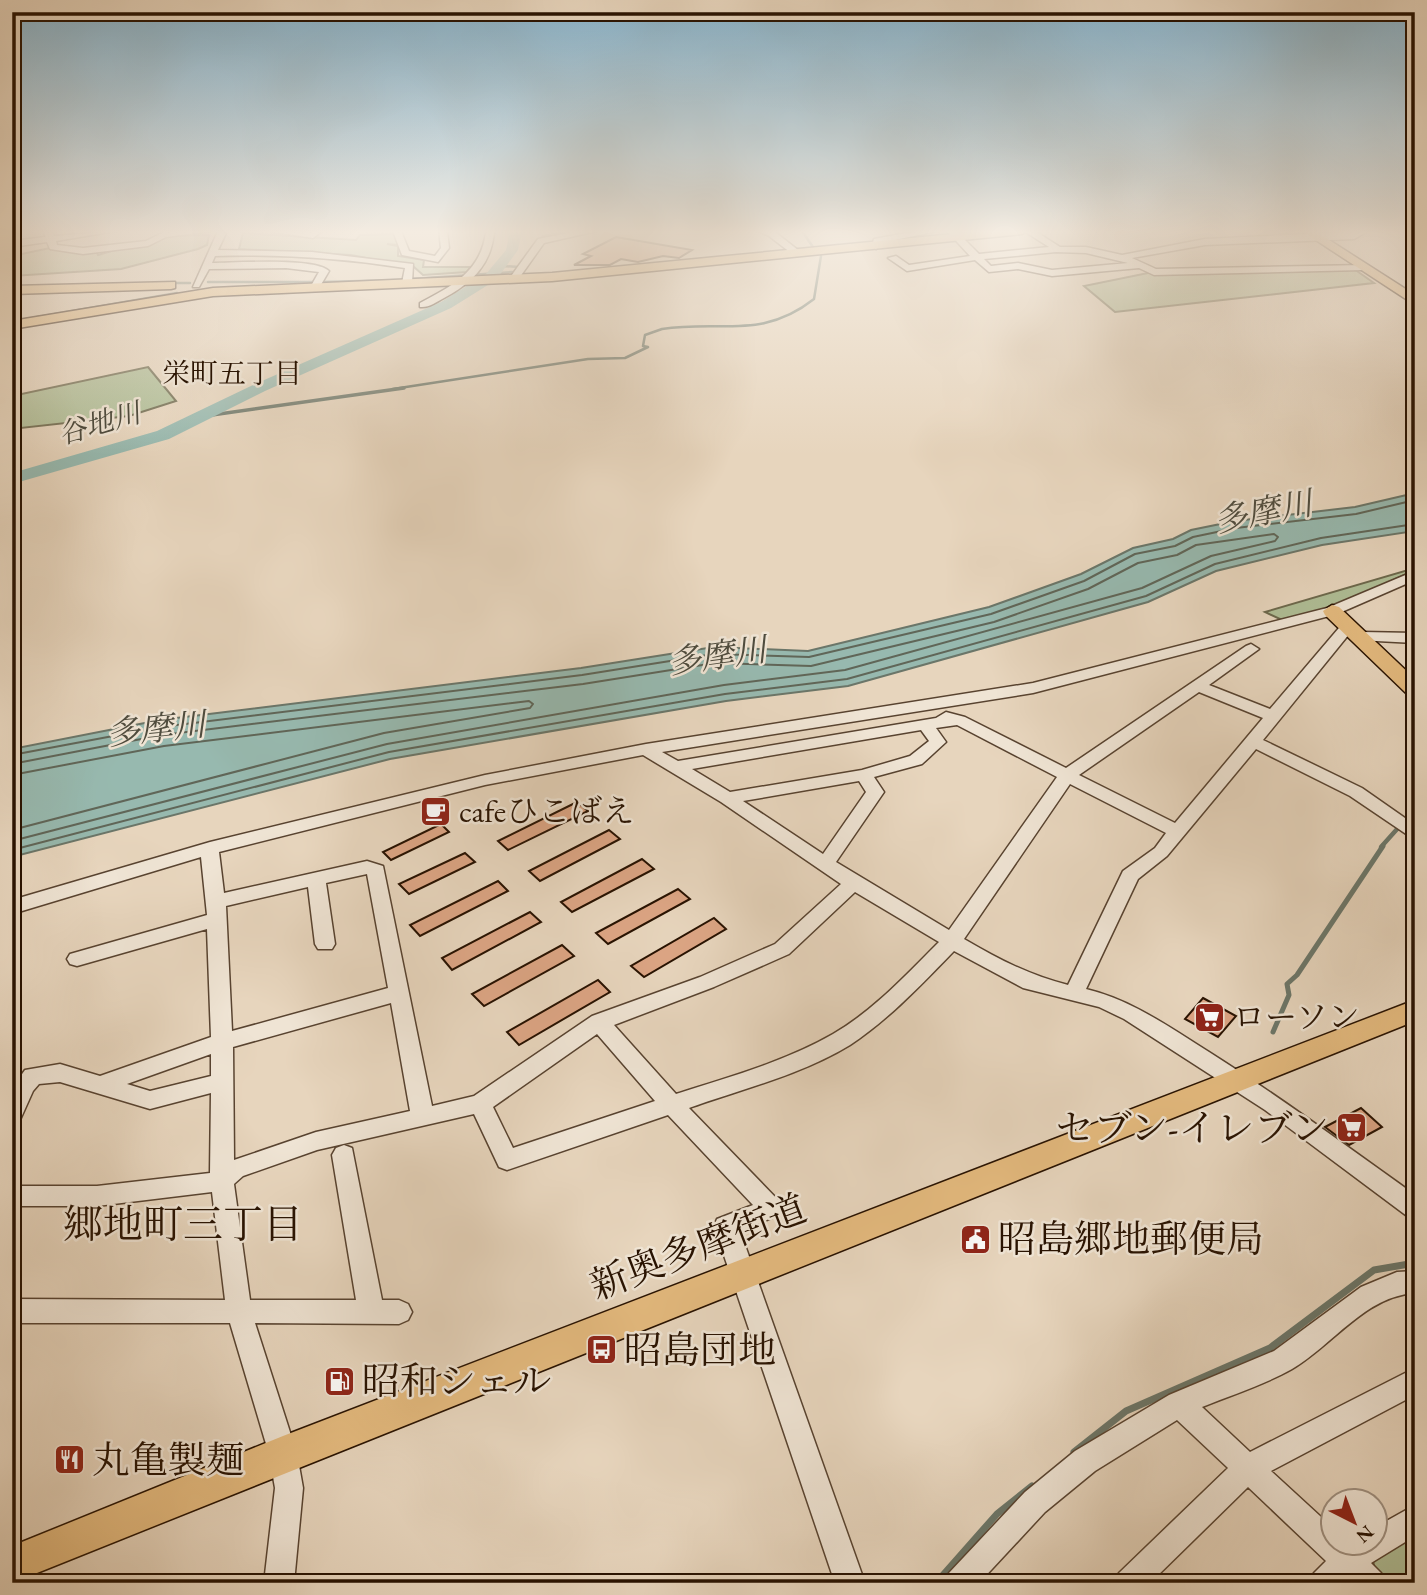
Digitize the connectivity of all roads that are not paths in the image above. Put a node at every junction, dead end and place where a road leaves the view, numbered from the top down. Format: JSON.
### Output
{"nodes":[{"id":1,"x":111,"y":305,"type":"edge"},
{"id":2,"x":12,"y":325,"type":"edge"},
{"id":3,"x":1415,"y":575,"type":"edge"},
{"id":4,"x":1332,"y":611,"type":"junction"},
{"id":5,"x":1355,"y":631,"type":"junction"},
{"id":6,"x":1415,"y":638,"type":"edge"},
{"id":7,"x":1251,"y":649,"type":"dead end"},
{"id":8,"x":1198,"y":685,"type":"junction"},
{"id":9,"x":1415,"y":691,"type":"edge"},
{"id":10,"x":1275,"y":717,"type":"junction"},
{"id":11,"x":938,"y":721,"type":"junction"},
{"id":12,"x":1255,"y":742,"type":"junction"},
{"id":13,"x":646,"y":749,"type":"junction"},
{"id":14,"x":675,"y":767,"type":"junction"},
{"id":15,"x":863,"y":775,"type":"junction"},
{"id":16,"x":1067,"y":775,"type":"junction"},
{"id":17,"x":727,"y":798,"type":"junction"},
{"id":18,"x":1406,"y":827,"type":"edge"},
{"id":19,"x":1178,"y":832,"type":"junction"},
{"id":20,"x":210,"y":851,"type":"dead end"},
{"id":21,"x":825,"y":864,"type":"junction"},
{"id":22,"x":316,"y":880,"type":"junction"},
{"id":23,"x":853,"y":883,"type":"junction"},
{"id":24,"x":12,"y":907,"type":"edge"},
{"id":25,"x":216,"y":910,"type":"junction"},
{"id":26,"x":952,"y":941,"type":"junction"},
{"id":27,"x":325,"y":944,"type":"dead end"},
{"id":28,"x":77,"y":959,"type":"dead end"},
{"id":29,"x":399,"y":993,"type":"junction"},
{"id":30,"x":1074,"y":993,"type":"junction"},
{"id":31,"x":1415,"y":1010,"type":"edge"},
{"id":32,"x":599,"y":1022,"type":"junction"},
{"id":33,"x":222,"y":1042,"type":"junction"},
{"id":34,"x":1235,"y":1081,"type":"junction"},
{"id":35,"x":222,"y":1082,"type":"junction"},
{"id":36,"x":18,"y":1083,"type":"edge"},
{"id":37,"x":97,"y":1086,"type":"junction"},
{"id":38,"x":480,"y":1104,"type":"junction"},
{"id":39,"x":671,"y":1104,"type":"junction"},
{"id":40,"x":12,"y":1114,"type":"edge"},
{"id":41,"x":423,"y":1119,"type":"junction"},
{"id":42,"x":344,"y":1156,"type":"dead end"},
{"id":43,"x":222,"y":1181,"type":"junction"},
{"id":44,"x":12,"y":1196,"type":"edge"},
{"id":45,"x":1415,"y":1209,"type":"edge"},
{"id":46,"x":745,"y":1273,"type":"junction"},
{"id":47,"x":1415,"y":1282,"type":"edge"},
{"id":48,"x":12,"y":1311,"type":"edge"},
{"id":49,"x":239,"y":1312,"type":"junction"},
{"id":50,"x":371,"y":1312,"type":"junction"},
{"id":51,"x":399,"y":1312,"type":"dead end"},
{"id":52,"x":1415,"y":1381,"type":"edge"},
{"id":53,"x":1179,"y":1404,"type":"junction"},
{"id":54,"x":283,"y":1454,"type":"junction"},
{"id":55,"x":1248,"y":1468,"type":"junction"},
{"id":56,"x":1415,"y":1519,"type":"edge"},
{"id":57,"x":1348,"y":1561,"type":"junction"},
{"id":58,"x":12,"y":1564,"type":"edge"},
{"id":59,"x":279,"y":1583,"type":"edge"},
{"id":60,"x":850,"y":1583,"type":"edge"},
{"id":61,"x":959,"y":1583,"type":"edge"},
{"id":62,"x":1129,"y":1583,"type":"edge"},
{"id":63,"x":1324,"y":1583,"type":"edge"},
{"id":64,"x":1371,"y":1583,"type":"edge"}],
"edges":[{"from":1,"to":2,"type":"main road"},
{"from":3,"to":4,"type":"street"},
{"from":4,"to":5,"type":"main road"},
{"from":4,"to":13,"type":"street"},
{"from":5,"to":6,"type":"street"},
{"from":5,"to":9,"type":"main road"},
{"from":5,"to":10,"type":"street"},
{"from":7,"to":8,"type":"street"},
{"from":8,"to":10,"type":"street"},
{"from":8,"to":16,"type":"street"},
{"from":10,"to":12,"type":"street"},
{"from":11,"to":14,"type":"street"},
{"from":11,"to":15,"type":"street"},
{"from":11,"to":16,"type":"street"},
{"from":12,"to":18,"type":"street"},
{"from":12,"to":19,"type":"street"},
{"from":13,"to":14,"type":"street"},
{"from":13,"to":24,"type":"street"},
{"from":14,"to":17,"type":"street"},
{"from":15,"to":17,"type":"street"},
{"from":15,"to":21,"type":"street"},
{"from":16,"to":19,"type":"street"},
{"from":16,"to":26,"type":"street"},
{"from":17,"to":21,"type":"street"},
{"from":19,"to":30,"type":"street"},
{"from":20,"to":25,"type":"street"},
{"from":21,"to":23,"type":"street"},
{"from":22,"to":25,"type":"street"},
{"from":22,"to":27,"type":"street"},
{"from":22,"to":29,"type":"street"},
{"from":23,"to":26,"type":"street"},
{"from":23,"to":32,"type":"street"},
{"from":25,"to":28,"type":"street"},
{"from":25,"to":33,"type":"street"},
{"from":26,"to":30,"type":"street"},
{"from":26,"to":39,"type":"street"},
{"from":29,"to":33,"type":"street"},
{"from":29,"to":41,"type":"street"},
{"from":30,"to":34,"type":"street"},
{"from":31,"to":34,"type":"main road","name":"新奥多摩街道"},
{"from":32,"to":38,"type":"street"},
{"from":32,"to":39,"type":"street"},
{"from":33,"to":35,"type":"street"},
{"from":33,"to":37,"type":"street"},
{"from":34,"to":45,"type":"street"},
{"from":34,"to":46,"type":"main road","name":"新奥多摩街道"},
{"from":35,"to":37,"type":"street"},
{"from":35,"to":43,"type":"street"},
{"from":36,"to":37,"type":"street"},
{"from":36,"to":40,"type":"street"},
{"from":38,"to":39,"type":"street"},
{"from":38,"to":41,"type":"street"},
{"from":39,"to":46,"type":"street"},
{"from":41,"to":43,"type":"street"},
{"from":42,"to":50,"type":"street"},
{"from":43,"to":44,"type":"street"},
{"from":43,"to":49,"type":"street"},
{"from":46,"to":54,"type":"main road","name":"新奥多摩街道"},
{"from":46,"to":60,"type":"street"},
{"from":47,"to":53,"type":"street"},
{"from":48,"to":49,"type":"street"},
{"from":49,"to":50,"type":"street"},
{"from":49,"to":54,"type":"street"},
{"from":50,"to":51,"type":"street"},
{"from":52,"to":55,"type":"street"},
{"from":53,"to":55,"type":"street"},
{"from":53,"to":61,"type":"street"},
{"from":54,"to":58,"type":"main road","name":"新奥多摩街道"},
{"from":54,"to":59,"type":"street"},
{"from":55,"to":57,"type":"street"},
{"from":55,"to":62,"type":"street"},
{"from":56,"to":57,"type":"street"},
{"from":57,"to":63,"type":"street"},
{"from":57,"to":64,"type":"street"}]}
